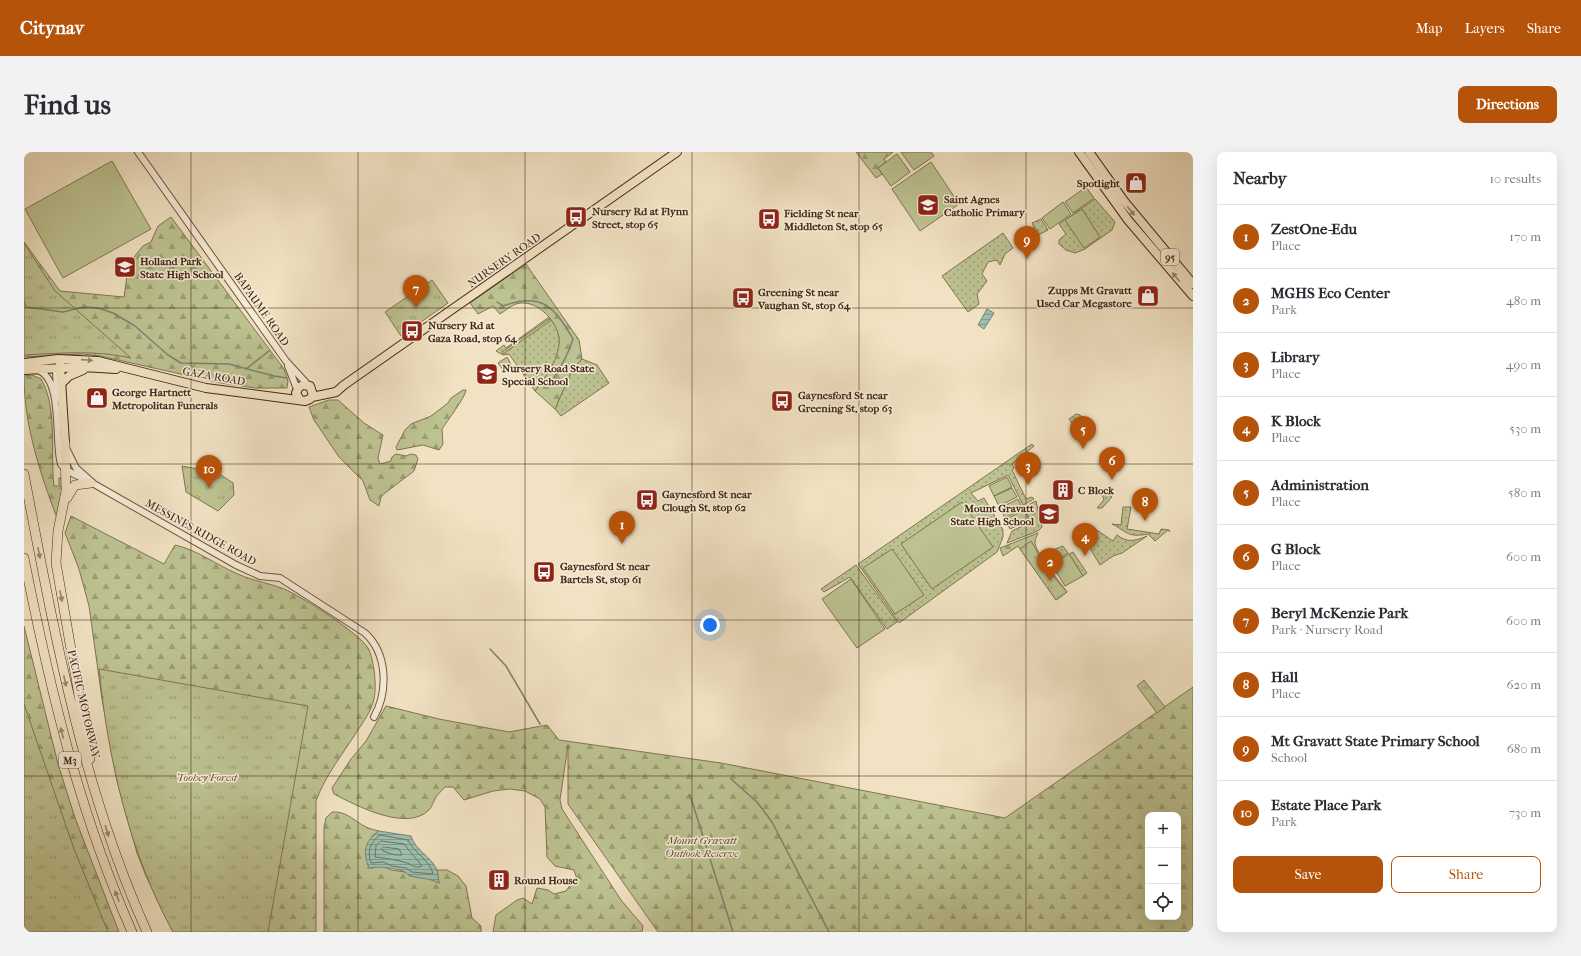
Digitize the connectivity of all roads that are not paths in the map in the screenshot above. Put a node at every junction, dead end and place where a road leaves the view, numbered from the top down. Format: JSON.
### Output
{"nodes":[{"id":1,"x":138,"y":152,"type":"edge"},
{"id":2,"x":677,"y":152,"type":"edge"},
{"id":3,"x":1079,"y":152,"type":"edge"},
{"id":4,"x":1088,"y":152,"type":"edge"},
{"id":5,"x":1144,"y":235,"type":"junction"},
{"id":6,"x":1193,"y":284,"type":"edge"},
{"id":7,"x":1193,"y":296,"type":"edge"},
{"id":8,"x":59,"y":359,"type":"junction"},
{"id":9,"x":286,"y":361,"type":"junction"},
{"id":10,"x":24,"y":363,"type":"edge"},
{"id":11,"x":92,"y":367,"type":"junction"},
{"id":12,"x":59,"y":368,"type":"junction"},
{"id":13,"x":24,"y":370,"type":"edge"},
{"id":14,"x":34,"y":370,"type":"junction"},
{"id":15,"x":146,"y":373,"type":"junction"},
{"id":16,"x":61,"y":384,"type":"junction"},
{"id":17,"x":344,"y":385,"type":"junction"},
{"id":18,"x":310,"y":387,"type":"junction"},
{"id":19,"x":297,"y":390,"type":"junction"},
{"id":20,"x":278,"y":397,"type":"junction"},
{"id":21,"x":312,"y":397,"type":"junction"},
{"id":22,"x":300,"y":400,"type":"junction"},
{"id":23,"x":57,"y":413,"type":"junction"},
{"id":24,"x":65,"y":443,"type":"junction"},
{"id":25,"x":66,"y":470,"type":"junction"},
{"id":26,"x":24,"y":474,"type":"edge"},
{"id":27,"x":93,"y":483,"type":"junction"},
{"id":28,"x":64,"y":503,"type":"junction"},
{"id":29,"x":24,"y":558,"type":"edge"},
{"id":30,"x":26,"y":578,"type":"edge"},
{"id":31,"x":374,"y":717,"type":"dead end"},
{"id":32,"x":95,"y":794,"type":"junction"},
{"id":33,"x":132,"y":932,"type":"edge"},
{"id":34,"x":147,"y":932,"type":"edge"}],
"edges":[{"from":1,"to":9,"type":"street","name":"BAPAUME ROAD"},
{"from":2,"to":17,"type":"main road","name":"NURSERY ROAD"},
{"from":3,"to":5,"type":"main road","number":"95"},
{"from":4,"to":5,"type":"main road","number":"95","one_way":true},
{"from":5,"to":6,"type":"main road","number":"95"},
{"from":7,"to":5,"type":"main road","number":"95","one_way":true},
{"from":8,"to":10,"type":"main road","name":"GAZA ROAD"},
{"from":8,"to":12,"type":"main road","name":"MESSINES RIDGE ROAD"},
{"from":8,"to":15,"type":"main road","name":"GAZA ROAD","one_way":true},
{"from":9,"to":18,"type":"street","name":"BAPAUME ROAD"},
{"from":9,"to":19,"type":"street","name":"BAPAUME ROAD"},
{"from":11,"to":12,"type":"main road","name":"GAZA ROAD"},
{"from":11,"to":15,"type":"main road","name":"GAZA ROAD"},
{"from":11,"to":16,"type":"main road"},
{"from":12,"to":14,"type":"main road","name":"GAZA ROAD"},
{"from":12,"to":16,"type":"main road","name":"MESSINES RIDGE ROAD"},
{"from":12,"to":23,"type":"street"},
{"from":13,"to":14,"type":"main road","name":"GAZA ROAD"},
{"from":14,"to":23,"type":"street"},
{"from":15,"to":20,"type":"main road","name":"GAZA ROAD"},
{"from":16,"to":24,"type":"main road","name":"MESSINES RIDGE ROAD"},
{"from":17,"to":18,"type":"main road","name":"NURSERY ROAD"},
{"from":17,"to":21,"type":"main road","name":"NURSERY ROAD"},
{"from":18,"to":19,"type":"main road"},
{"from":18,"to":21,"type":"main road"},
{"from":19,"to":20,"type":"main road","name":"GAZA ROAD"},
{"from":19,"to":22,"type":"main road"},
{"from":20,"to":22,"type":"main road","name":"GAZA ROAD"},
{"from":21,"to":22,"type":"main road"},
{"from":23,"to":25,"type":"street"},
{"from":24,"to":25,"type":"highway"},
{"from":24,"to":27,"type":"street","name":"MESSINES RIDGE ROAD"},
{"from":25,"to":27,"type":"street","name":"MESSINES RIDGE ROAD"},
{"from":25,"to":28,"type":"highway"},
{"from":26,"to":32,"type":"highway","name":"PACIFIC MOTORWAY","number":"M3","one_way":true},
{"from":27,"to":28,"type":"highway"},
{"from":27,"to":31,"type":"street","name":"MESSINES RIDGE ROAD"},
{"from":28,"to":32,"type":"highway","one_way":true},
{"from":29,"to":30,"type":"highway","number":"M3"},
{"from":33,"to":30,"type":"highway","number":"M3","one_way":true},
{"from":32,"to":34,"type":"highway","name":"PACIFIC MOTORWAY","number":"M3","one_way":true}]}
